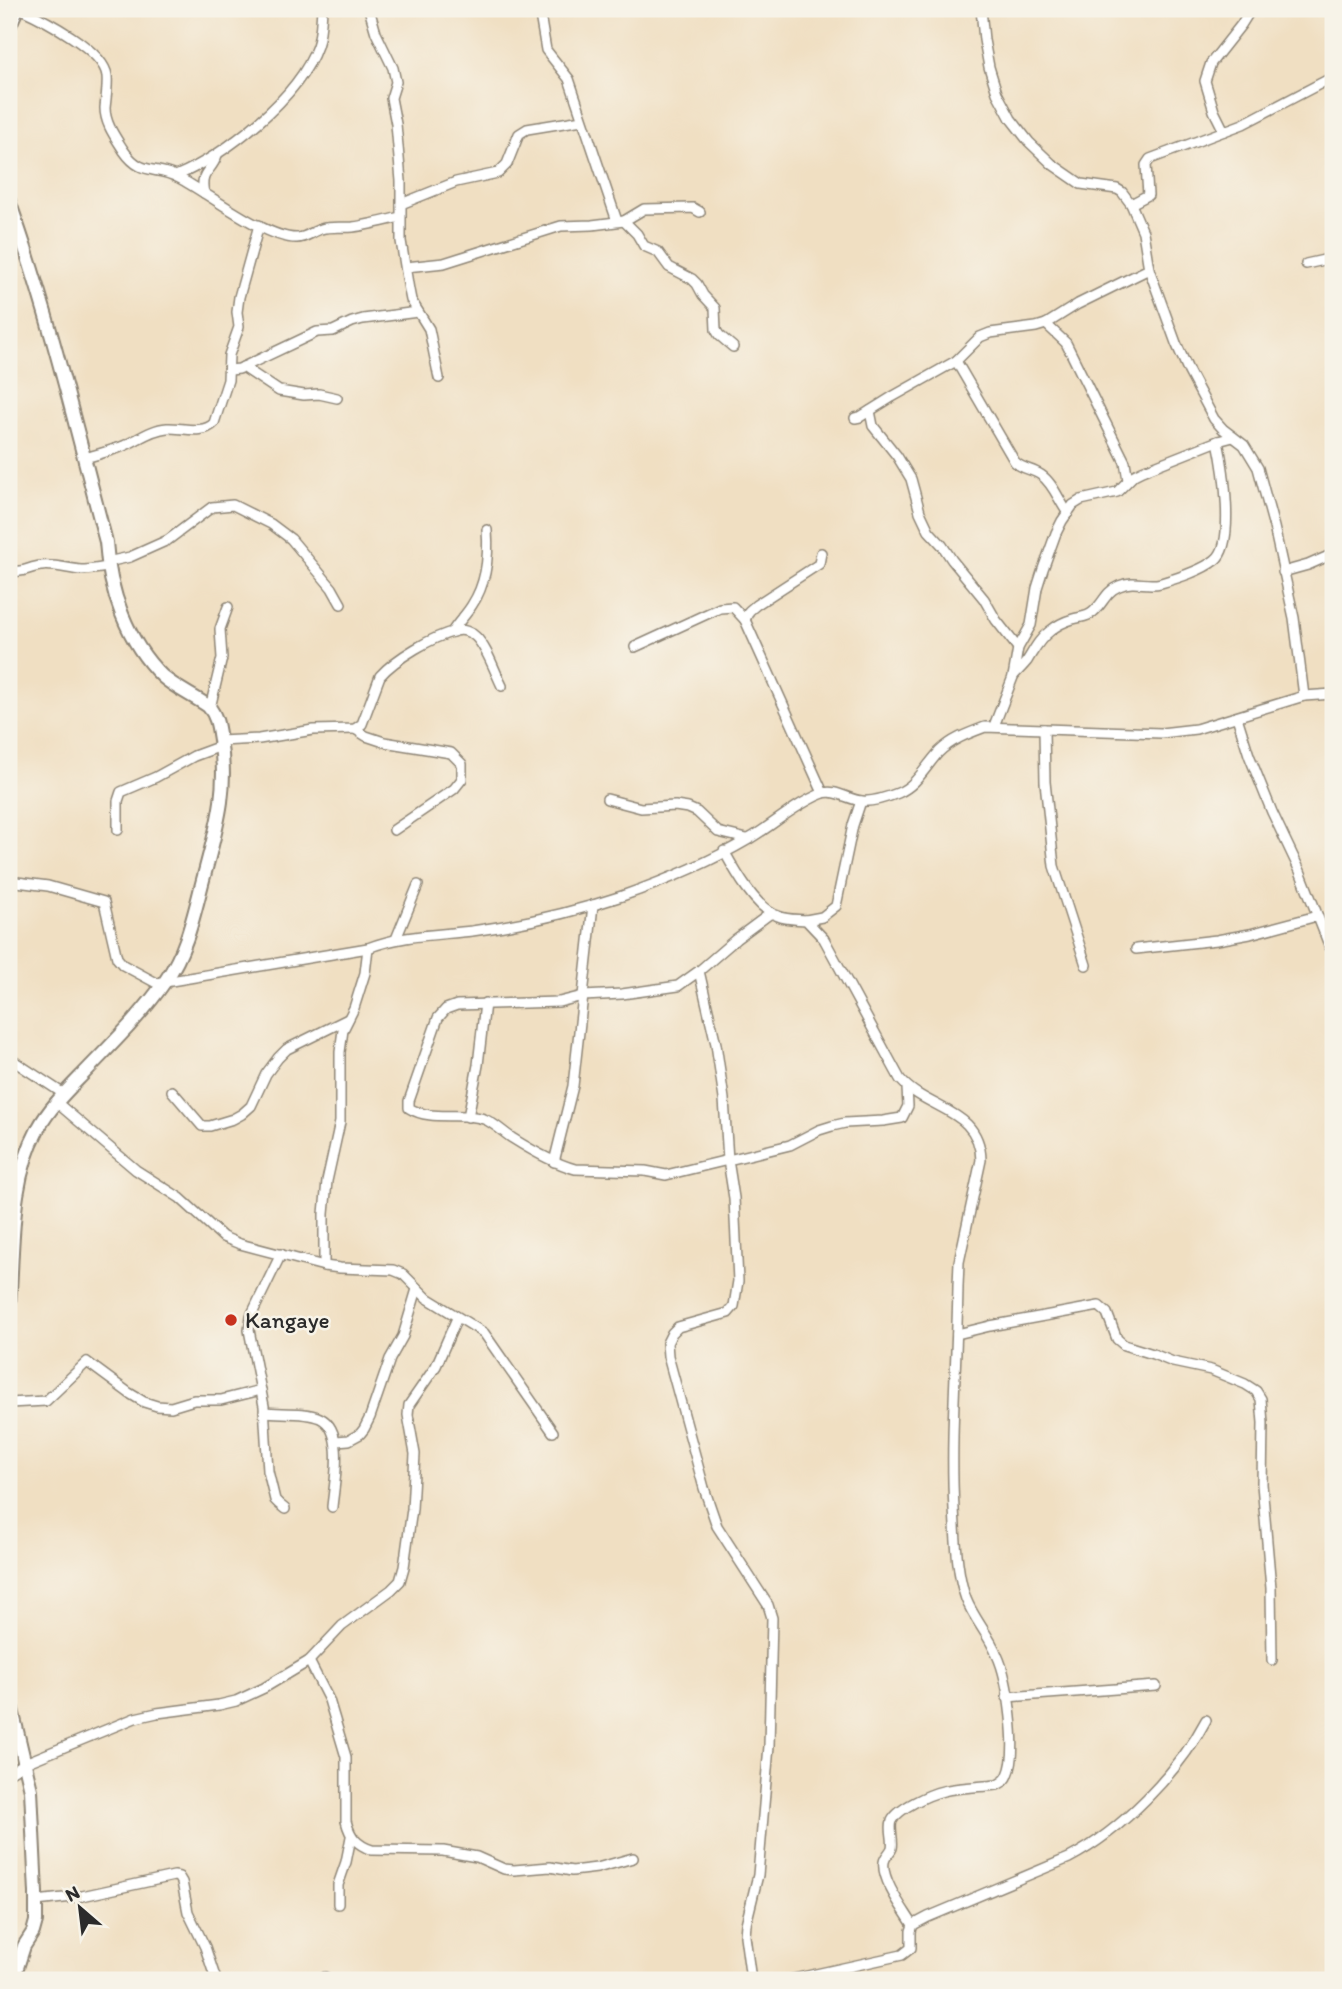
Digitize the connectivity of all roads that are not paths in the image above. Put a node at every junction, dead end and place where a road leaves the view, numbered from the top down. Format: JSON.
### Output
{"nodes":[{"id":1,"x":19,"y":9,"type":"edge"},
{"id":2,"x":322,"y":9,"type":"edge"},
{"id":3,"x":369,"y":9,"type":"edge"},
{"id":4,"x":539,"y":9,"type":"edge"},
{"id":5,"x":981,"y":9,"type":"edge"},
{"id":6,"x":1251,"y":9,"type":"edge"},
{"id":7,"x":9,"y":27,"type":"edge"},
{"id":8,"x":1333,"y":77,"type":"edge"},
{"id":9,"x":582,"y":120,"type":"junction"},
{"id":10,"x":1224,"y":131,"type":"junction"},
{"id":11,"x":218,"y":153,"type":"junction"},
{"id":12,"x":176,"y":176,"type":"junction"},
{"id":13,"x":204,"y":193,"type":"junction"},
{"id":14,"x":9,"y":201,"type":"edge"},
{"id":15,"x":401,"y":204,"type":"junction"},
{"id":16,"x":1130,"y":204,"type":"junction"},
{"id":17,"x":701,"y":212,"type":"dead end"},
{"id":18,"x":400,"y":217,"type":"junction"},
{"id":19,"x":621,"y":221,"type":"junction"},
{"id":20,"x":259,"y":225,"type":"junction"},
{"id":21,"x":14,"y":230,"type":"edge"},
{"id":22,"x":1333,"y":258,"type":"edge"},
{"id":23,"x":1306,"y":264,"type":"dead end"},
{"id":24,"x":406,"y":267,"type":"junction"},
{"id":25,"x":1149,"y":269,"type":"junction"},
{"id":26,"x":418,"y":312,"type":"junction"},
{"id":27,"x":1046,"y":324,"type":"junction"},
{"id":28,"x":733,"y":347,"type":"dead end"},
{"id":29,"x":956,"y":361,"type":"junction"},
{"id":30,"x":243,"y":367,"type":"junction"},
{"id":31,"x":230,"y":370,"type":"junction"},
{"id":32,"x":439,"y":378,"type":"dead end"},
{"id":33,"x":337,"y":398,"type":"dead end"},
{"id":34,"x":870,"y":411,"type":"junction"},
{"id":35,"x":855,"y":418,"type":"dead end"},
{"id":36,"x":1233,"y":437,"type":"junction"},
{"id":37,"x":1218,"y":441,"type":"junction"},
{"id":38,"x":85,"y":458,"type":"junction"},
{"id":39,"x":1125,"y":462,"type":"junction"},
{"id":40,"x":1142,"y":471,"type":"junction"},
{"id":41,"x":1128,"y":480,"type":"junction"},
{"id":42,"x":1068,"y":513,"type":"junction"},
{"id":43,"x":487,"y":530,"type":"dead end"},
{"id":44,"x":821,"y":553,"type":"dead end"},
{"id":45,"x":1333,"y":554,"type":"edge"},
{"id":46,"x":108,"y":564,"type":"junction"},
{"id":47,"x":9,"y":570,"type":"edge"},
{"id":48,"x":1283,"y":572,"type":"junction"},
{"id":49,"x":341,"y":604,"type":"dead end"},
{"id":50,"x":229,"y":607,"type":"dead end"},
{"id":51,"x":745,"y":620,"type":"junction"},
{"id":52,"x":453,"y":632,"type":"junction"},
{"id":53,"x":635,"y":647,"type":"dead end"},
{"id":54,"x":1018,"y":648,"type":"junction"},
{"id":55,"x":1013,"y":677,"type":"junction"},
{"id":56,"x":502,"y":686,"type":"dead end"},
{"id":57,"x":1333,"y":694,"type":"edge"},
{"id":58,"x":1304,"y":696,"type":"junction"},
{"id":59,"x":210,"y":708,"type":"junction"},
{"id":60,"x":1237,"y":717,"type":"junction"},
{"id":61,"x":994,"y":726,"type":"junction"},
{"id":62,"x":355,"y":729,"type":"junction"},
{"id":63,"x":1044,"y":729,"type":"junction"},
{"id":64,"x":221,"y":743,"type":"junction"},
{"id":65,"x":823,"y":793,"type":"junction"},
{"id":66,"x":607,"y":799,"type":"dead end"},
{"id":67,"x":861,"y":801,"type":"junction"},
{"id":68,"x":118,"y":830,"type":"dead end"},
{"id":69,"x":394,"y":830,"type":"dead end"},
{"id":70,"x":749,"y":839,"type":"junction"},
{"id":71,"x":724,"y":852,"type":"junction"},
{"id":72,"x":9,"y":881,"type":"edge"},
{"id":73,"x":418,"y":885,"type":"dead end"},
{"id":74,"x":593,"y":905,"type":"junction"},
{"id":75,"x":771,"y":913,"type":"junction"},
{"id":76,"x":1317,"y":916,"type":"junction"},
{"id":77,"x":806,"y":920,"type":"junction"},
{"id":78,"x":397,"y":939,"type":"junction"},
{"id":79,"x":368,"y":948,"type":"junction"},
{"id":80,"x":1136,"y":949,"type":"dead end"},
{"id":81,"x":1333,"y":955,"type":"edge"},
{"id":82,"x":1086,"y":965,"type":"dead end"},
{"id":83,"x":699,"y":971,"type":"junction"},
{"id":84,"x":163,"y":984,"type":"junction"},
{"id":85,"x":583,"y":996,"type":"junction"},
{"id":86,"x":485,"y":1003,"type":"junction"},
{"id":87,"x":348,"y":1019,"type":"junction"},
{"id":88,"x":9,"y":1058,"type":"edge"},
{"id":89,"x":907,"y":1088,"type":"junction"},
{"id":90,"x":172,"y":1091,"type":"dead end"},
{"id":91,"x":60,"y":1098,"type":"junction"},
{"id":92,"x":468,"y":1117,"type":"junction"},
{"id":93,"x":728,"y":1160,"type":"junction"},
{"id":94,"x":554,"y":1162,"type":"junction"},
{"id":95,"x":10,"y":1242,"type":"edge"},
{"id":96,"x":281,"y":1254,"type":"junction"},
{"id":97,"x":324,"y":1266,"type":"junction"},
{"id":98,"x":417,"y":1289,"type":"junction"},
{"id":99,"x":9,"y":1306,"type":"edge"},
{"id":100,"x":457,"y":1318,"type":"junction"},
{"id":101,"x":957,"y":1334,"type":"junction"},
{"id":102,"x":261,"y":1390,"type":"junction"},
{"id":103,"x":9,"y":1403,"type":"edge"},
{"id":104,"x":264,"y":1412,"type":"junction"},
{"id":105,"x":553,"y":1432,"type":"dead end"},
{"id":106,"x":336,"y":1441,"type":"junction"},
{"id":107,"x":332,"y":1507,"type":"dead end"},
{"id":108,"x":285,"y":1508,"type":"dead end"},
{"id":109,"x":1272,"y":1660,"type":"dead end"},
{"id":110,"x":309,"y":1661,"type":"junction"},
{"id":111,"x":1156,"y":1686,"type":"dead end"},
{"id":112,"x":1007,"y":1697,"type":"junction"},
{"id":113,"x":9,"y":1698,"type":"edge"},
{"id":114,"x":1206,"y":1720,"type":"dead end"},
{"id":115,"x":25,"y":1763,"type":"junction"},
{"id":116,"x":9,"y":1773,"type":"edge"},
{"id":117,"x":351,"y":1837,"type":"junction"},
{"id":118,"x":633,"y":1858,"type":"dead end"},
{"id":119,"x":36,"y":1900,"type":"junction"},
{"id":120,"x":338,"y":1904,"type":"dead end"},
{"id":121,"x":913,"y":1925,"type":"junction"},
{"id":122,"x":13,"y":1980,"type":"edge"},
{"id":123,"x":216,"y":1980,"type":"edge"},
{"id":124,"x":317,"y":1980,"type":"edge"},
{"id":125,"x":331,"y":1980,"type":"edge"},
{"id":126,"x":751,"y":1980,"type":"edge"},
{"id":127,"x":789,"y":1980,"type":"edge"}],
"edges":[{"from":1,"to":7,"type":"street"},
{"from":1,"to":12,"type":"street"},
{"from":2,"to":11,"type":"street"},
{"from":3,"to":15,"type":"street"},
{"from":4,"to":9,"type":"street"},
{"from":5,"to":16,"type":"street"},
{"from":6,"to":10,"type":"street"},
{"from":8,"to":10,"type":"street"},
{"from":9,"to":15,"type":"street"},
{"from":9,"to":19,"type":"street"},
{"from":10,"to":16,"type":"street"},
{"from":11,"to":12,"type":"street"},
{"from":11,"to":13,"type":"street"},
{"from":12,"to":13,"type":"street"},
{"from":13,"to":20,"type":"street"},
{"from":14,"to":21,"type":"street"},
{"from":15,"to":18,"type":"street"},
{"from":16,"to":25,"type":"street"},
{"from":17,"to":19,"type":"street"},
{"from":18,"to":20,"type":"street"},
{"from":18,"to":24,"type":"street"},
{"from":19,"to":24,"type":"street"},
{"from":19,"to":28,"type":"street"},
{"from":20,"to":31,"type":"street"},
{"from":21,"to":38,"type":"street"},
{"from":22,"to":23,"type":"street"},
{"from":24,"to":26,"type":"street"},
{"from":25,"to":27,"type":"street"},
{"from":25,"to":36,"type":"street"},
{"from":26,"to":30,"type":"street"},
{"from":26,"to":32,"type":"street"},
{"from":27,"to":29,"type":"street"},
{"from":27,"to":39,"type":"street"},
{"from":29,"to":34,"type":"street"},
{"from":29,"to":42,"type":"street"},
{"from":30,"to":31,"type":"street"},
{"from":30,"to":33,"type":"street"},
{"from":31,"to":38,"type":"street"},
{"from":34,"to":35,"type":"street"},
{"from":34,"to":54,"type":"street"},
{"from":36,"to":37,"type":"street"},
{"from":36,"to":48,"type":"street"},
{"from":37,"to":40,"type":"street"},
{"from":37,"to":55,"type":"street"},
{"from":38,"to":46,"type":"street"},
{"from":39,"to":40,"type":"street"},
{"from":39,"to":41,"type":"street"},
{"from":40,"to":41,"type":"street"},
{"from":41,"to":42,"type":"street"},
{"from":42,"to":54,"type":"street"},
{"from":43,"to":52,"type":"street"},
{"from":44,"to":51,"type":"street"},
{"from":45,"to":48,"type":"street"},
{"from":46,"to":47,"type":"street"},
{"from":46,"to":49,"type":"street"},
{"from":46,"to":59,"type":"street"},
{"from":48,"to":58,"type":"street"},
{"from":50,"to":59,"type":"street"},
{"from":51,"to":53,"type":"street"},
{"from":51,"to":65,"type":"street"},
{"from":52,"to":56,"type":"street"},
{"from":52,"to":62,"type":"street"},
{"from":54,"to":55,"type":"street"},
{"from":55,"to":61,"type":"street"},
{"from":57,"to":58,"type":"street"},
{"from":58,"to":60,"type":"street"},
{"from":59,"to":64,"type":"street"},
{"from":60,"to":63,"type":"street"},
{"from":60,"to":76,"type":"street"},
{"from":61,"to":63,"type":"street"},
{"from":61,"to":67,"type":"street"},
{"from":62,"to":64,"type":"street"},
{"from":62,"to":69,"type":"street"},
{"from":63,"to":82,"type":"street"},
{"from":64,"to":68,"type":"street"},
{"from":64,"to":84,"type":"street"},
{"from":65,"to":67,"type":"street"},
{"from":65,"to":70,"type":"street"},
{"from":66,"to":70,"type":"street"},
{"from":67,"to":77,"type":"street"},
{"from":70,"to":71,"type":"street"},
{"from":71,"to":74,"type":"street"},
{"from":71,"to":75,"type":"street"},
{"from":72,"to":84,"type":"street"},
{"from":73,"to":78,"type":"street"},
{"from":74,"to":78,"type":"street"},
{"from":74,"to":85,"type":"street"},
{"from":75,"to":77,"type":"street"},
{"from":75,"to":83,"type":"street"},
{"from":76,"to":80,"type":"street"},
{"from":76,"to":81,"type":"street"},
{"from":77,"to":89,"type":"street"},
{"from":78,"to":79,"type":"street"},
{"from":79,"to":84,"type":"street"},
{"from":79,"to":87,"type":"street"},
{"from":83,"to":85,"type":"street"},
{"from":83,"to":93,"type":"street"},
{"from":84,"to":91,"type":"street"},
{"from":85,"to":86,"type":"street"},
{"from":85,"to":94,"type":"street"},
{"from":86,"to":92,"type":"street"},
{"from":86,"to":92,"type":"street"},
{"from":87,"to":90,"type":"street"},
{"from":87,"to":97,"type":"street"},
{"from":88,"to":91,"type":"street"},
{"from":89,"to":93,"type":"street"},
{"from":89,"to":101,"type":"street"},
{"from":91,"to":95,"type":"street"},
{"from":91,"to":96,"type":"street"},
{"from":92,"to":94,"type":"street"},
{"from":93,"to":94,"type":"street"},
{"from":93,"to":126,"type":"street"},
{"from":95,"to":99,"type":"street"},
{"from":96,"to":97,"type":"street"},
{"from":96,"to":102,"type":"street"},
{"from":97,"to":98,"type":"street"},
{"from":98,"to":100,"type":"street"},
{"from":98,"to":106,"type":"street"},
{"from":100,"to":105,"type":"street"},
{"from":100,"to":110,"type":"street"},
{"from":101,"to":109,"type":"street"},
{"from":101,"to":112,"type":"street"},
{"from":102,"to":103,"type":"street"},
{"from":102,"to":104,"type":"street"},
{"from":104,"to":106,"type":"street"},
{"from":104,"to":108,"type":"street"},
{"from":106,"to":107,"type":"street"},
{"from":110,"to":115,"type":"street"},
{"from":110,"to":117,"type":"street"},
{"from":111,"to":112,"type":"street"},
{"from":112,"to":121,"type":"street"},
{"from":113,"to":115,"type":"street"},
{"from":114,"to":121,"type":"street"},
{"from":115,"to":116,"type":"street"},
{"from":115,"to":119,"type":"street"},
{"from":117,"to":118,"type":"street"},
{"from":117,"to":120,"type":"street"},
{"from":119,"to":122,"type":"street"},
{"from":119,"to":123,"type":"street"},
{"from":121,"to":127,"type":"street"},
{"from":124,"to":125,"type":"street"}]}
